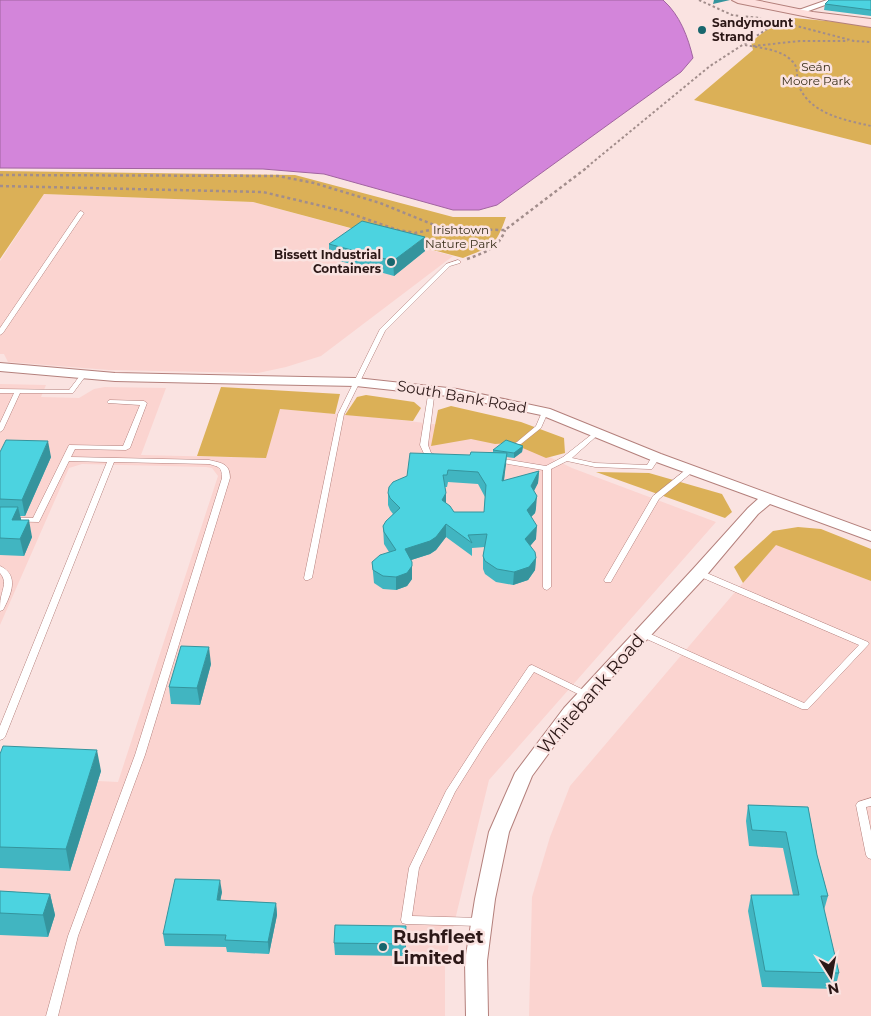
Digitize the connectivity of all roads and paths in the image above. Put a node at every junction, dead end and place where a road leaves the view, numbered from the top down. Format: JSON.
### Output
{"nodes":[{"id":1,"x":699,"y":0,"type":"edge"},
{"id":2,"x":738,"y":0,"type":"edge"},
{"id":3,"x":835,"y":0,"type":"edge"},
{"id":4,"x":797,"y":12,"type":"junction"},
{"id":5,"x":768,"y":19,"type":"dead end"},
{"id":6,"x":774,"y":20,"type":"dead end"},
{"id":7,"x":870,"y":21,"type":"edge"},
{"id":8,"x":778,"y":22,"type":"junction"},
{"id":9,"x":854,"y":41,"type":"junction"},
{"id":10,"x":871,"y":42,"type":"edge"},
{"id":11,"x":745,"y":45,"type":"junction"},
{"id":12,"x":752,"y":46,"type":"junction"},
{"id":13,"x":871,"y":126,"type":"edge"},
{"id":14,"x":0,"y":175,"type":"edge"},
{"id":15,"x":0,"y":186,"type":"edge"},
{"id":16,"x":81,"y":213,"type":"dead end"},
{"id":17,"x":441,"y":228,"type":"junction"},
{"id":18,"x":505,"y":230,"type":"junction"},
{"id":19,"x":458,"y":262,"type":"joint"},
{"id":20,"x":0,"y":333,"type":"edge"},
{"id":21,"x":0,"y":367,"type":"edge"},
{"id":22,"x":84,"y":374,"type":"junction"},
{"id":23,"x":356,"y":382,"type":"junction"},
{"id":24,"x":432,"y":389,"type":"junction"},
{"id":25,"x":0,"y":391,"type":"edge"},
{"id":26,"x":18,"y":391,"type":"junction"},
{"id":27,"x":110,"y":402,"type":"dead end"},
{"id":28,"x":545,"y":412,"type":"junction"},
{"id":29,"x":0,"y":430,"type":"edge"},
{"id":30,"x":598,"y":432,"type":"junction"},
{"id":31,"x":518,"y":443,"type":"edge"},
{"id":32,"x":656,"y":457,"type":"junction"},
{"id":33,"x":443,"y":458,"type":"edge"},
{"id":34,"x":67,"y":459,"type":"junction"},
{"id":35,"x":492,"y":459,"type":"edge"},
{"id":36,"x":566,"y":459,"type":"junction"},
{"id":37,"x":111,"y":460,"type":"junction"},
{"id":38,"x":547,"y":468,"type":"junction"},
{"id":39,"x":691,"y":470,"type":"junction"},
{"id":40,"x":767,"y":499,"type":"junction"},
{"id":41,"x":0,"y":519,"type":"edge"},
{"id":42,"x":871,"y":536,"type":"edge"},
{"id":43,"x":0,"y":568,"type":"edge"},
{"id":44,"x":699,"y":573,"type":"junction"},
{"id":45,"x":308,"y":578,"type":"dead end"},
{"id":46,"x":608,"y":580,"type":"dead end"},
{"id":47,"x":547,"y":587,"type":"dead end"},
{"id":48,"x":0,"y":608,"type":"edge"},
{"id":49,"x":643,"y":634,"type":"junction"},
{"id":50,"x":587,"y":695,"type":"junction"},
{"id":51,"x":0,"y":737,"type":"edge"},
{"id":52,"x":871,"y":802,"type":"edge"},
{"id":53,"x":870,"y":853,"type":"edge"},
{"id":54,"x":482,"y":922,"type":"junction"},
{"id":55,"x":52,"y":1016,"type":"edge"},
{"id":56,"x":477,"y":1016,"type":"edge"}],
"edges":[{"from":1,"to":5,"type":"path"},
{"from":2,"to":4,"type":"main road"},
{"from":3,"to":4,"type":"street"},
{"from":4,"to":7,"type":"main road"},
{"from":6,"to":8,"type":"path"},
{"from":8,"to":9,"type":"path"},
{"from":8,"to":11,"type":"path"},
{"from":9,"to":10,"type":"path"},
{"from":9,"to":12,"type":"path"},
{"from":11,"to":12,"type":"path"},
{"from":11,"to":18,"type":"path"},
{"from":12,"to":13,"type":"path"},
{"from":14,"to":17,"type":"path"},
{"from":15,"to":17,"type":"path"},
{"from":16,"to":20,"type":"lane"},
{"from":17,"to":18,"type":"path"},
{"from":18,"to":19,"type":"path"},
{"from":19,"to":23,"type":"lane"},
{"from":21,"to":22,"type":"street","name":"South Bank Road"},
{"from":22,"to":23,"type":"street","name":"South Bank Road"},
{"from":22,"to":26,"type":"lane"},
{"from":23,"to":24,"type":"street","name":"South Bank Road"},
{"from":23,"to":45,"type":"lane"},
{"from":24,"to":28,"type":"street","name":"South Bank Road"},
{"from":24,"to":33,"type":"lane"},
{"from":25,"to":26,"type":"lane"},
{"from":26,"to":29,"type":"lane"},
{"from":27,"to":34,"type":"lane"},
{"from":28,"to":30,"type":"street","name":"South Bank Road"},
{"from":28,"to":31,"type":"lane"},
{"from":30,"to":32,"type":"street","name":"South Bank Road"},
{"from":30,"to":36,"type":"lane"},
{"from":32,"to":36,"type":"lane"},
{"from":32,"to":39,"type":"street","name":"South Bank Road"},
{"from":34,"to":37,"type":"lane"},
{"from":34,"to":41,"type":"lane"},
{"from":35,"to":38,"type":"lane"},
{"from":36,"to":38,"type":"lane"},
{"from":37,"to":51,"type":"lane"},
{"from":37,"to":55,"type":"lane"},
{"from":38,"to":47,"type":"lane"},
{"from":39,"to":40,"type":"street","name":"South Bank Road"},
{"from":39,"to":46,"type":"lane"},
{"from":40,"to":42,"type":"street","name":"South Bank Road"},
{"from":40,"to":44,"type":"street","name":"Whitebank Road"},
{"from":43,"to":48,"type":"lane"},
{"from":44,"to":49,"type":"street","name":"Whitebank Road"},
{"from":44,"to":49,"type":"lane"},
{"from":49,"to":50,"type":"street","name":"Whitebank Road"},
{"from":50,"to":54,"type":"street","name":"Whitebank Road"},
{"from":50,"to":54,"type":"lane"},
{"from":52,"to":53,"type":"lane"},
{"from":54,"to":56,"type":"street","name":"Whitebank Road"}]}
